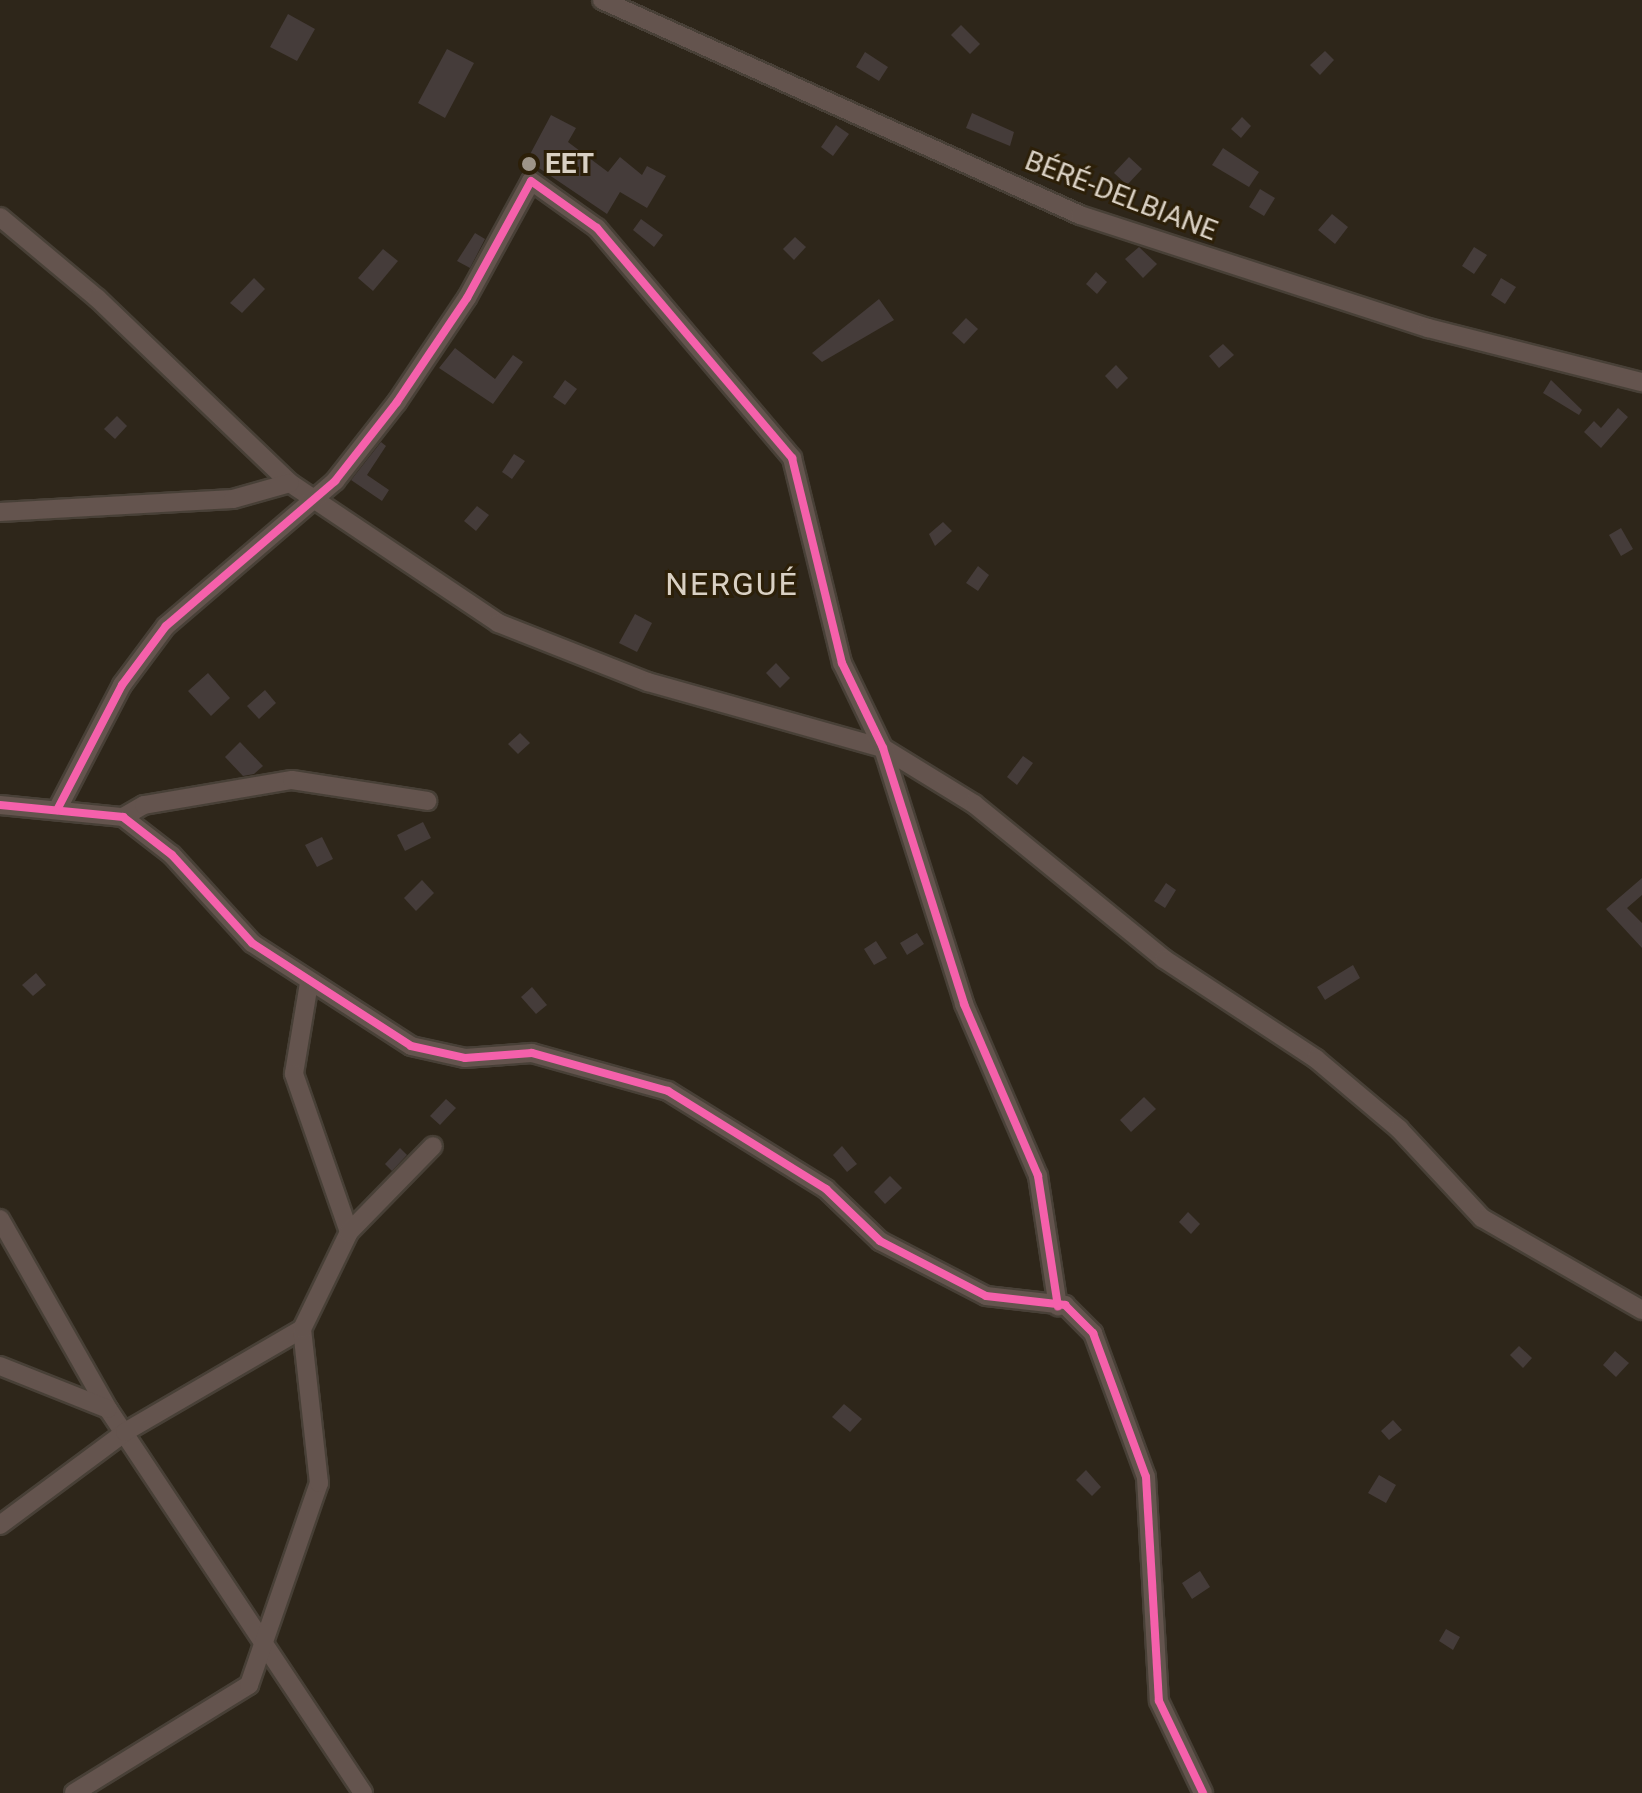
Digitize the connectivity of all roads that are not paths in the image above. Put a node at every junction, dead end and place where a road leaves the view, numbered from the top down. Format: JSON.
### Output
{"nodes":[{"id":1,"x":602,"y":0,"type":"edge"},
{"id":2,"x":0,"y":217,"type":"edge"},
{"id":3,"x":1642,"y":382,"type":"edge"},
{"id":4,"x":290,"y":483,"type":"junction"},
{"id":5,"x":316,"y":497,"type":"junction"},
{"id":6,"x":0,"y":512,"type":"edge"},
{"id":7,"x":883,"y":748,"type":"junction"},
{"id":8,"x":427,"y":801,"type":"dead end"},
{"id":9,"x":0,"y":805,"type":"edge"},
{"id":10,"x":57,"y":810,"type":"junction"},
{"id":11,"x":123,"y":817,"type":"junction"},
{"id":12,"x":309,"y":983,"type":"junction"},
{"id":13,"x":433,"y":1146,"type":"dead end"},
{"id":14,"x":0,"y":1219,"type":"edge"},
{"id":15,"x":349,"y":1232,"type":"junction"},
{"id":16,"x":1058,"y":1306,"type":"junction"},
{"id":17,"x":1642,"y":1310,"type":"edge"},
{"id":18,"x":302,"y":1329,"type":"junction"},
{"id":19,"x":0,"y":1366,"type":"edge"},
{"id":20,"x":108,"y":1409,"type":"junction"},
{"id":21,"x":125,"y":1432,"type":"junction"},
{"id":22,"x":0,"y":1525,"type":"edge"},
{"id":23,"x":264,"y":1645,"type":"junction"},
{"id":24,"x":74,"y":1793,"type":"edge"},
{"id":25,"x":363,"y":1793,"type":"edge"},
{"id":26,"x":1203,"y":1793,"type":"edge"}],
"edges":[{"from":1,"to":3,"type":"street","name":"BÉRÉ-DELBIANE"},
{"from":2,"to":4,"type":"street"},
{"from":4,"to":5,"type":"street"},
{"from":4,"to":6,"type":"street"},
{"from":5,"to":7,"type":"street"},
{"from":5,"to":7,"type":"street"},
{"from":5,"to":10,"type":"street"},
{"from":7,"to":16,"type":"street"},
{"from":7,"to":17,"type":"street"},
{"from":8,"to":11,"type":"street"},
{"from":9,"to":10,"type":"street"},
{"from":10,"to":11,"type":"street"},
{"from":11,"to":12,"type":"street"},
{"from":12,"to":15,"type":"street"},
{"from":12,"to":16,"type":"street"},
{"from":13,"to":15,"type":"street"},
{"from":14,"to":20,"type":"street"},
{"from":15,"to":18,"type":"street"},
{"from":16,"to":26,"type":"street"},
{"from":18,"to":21,"type":"street"},
{"from":18,"to":23,"type":"street"},
{"from":19,"to":20,"type":"street"},
{"from":20,"to":21,"type":"street"},
{"from":21,"to":22,"type":"street"},
{"from":21,"to":23,"type":"street"},
{"from":23,"to":24,"type":"street"},
{"from":23,"to":25,"type":"street"}]}
